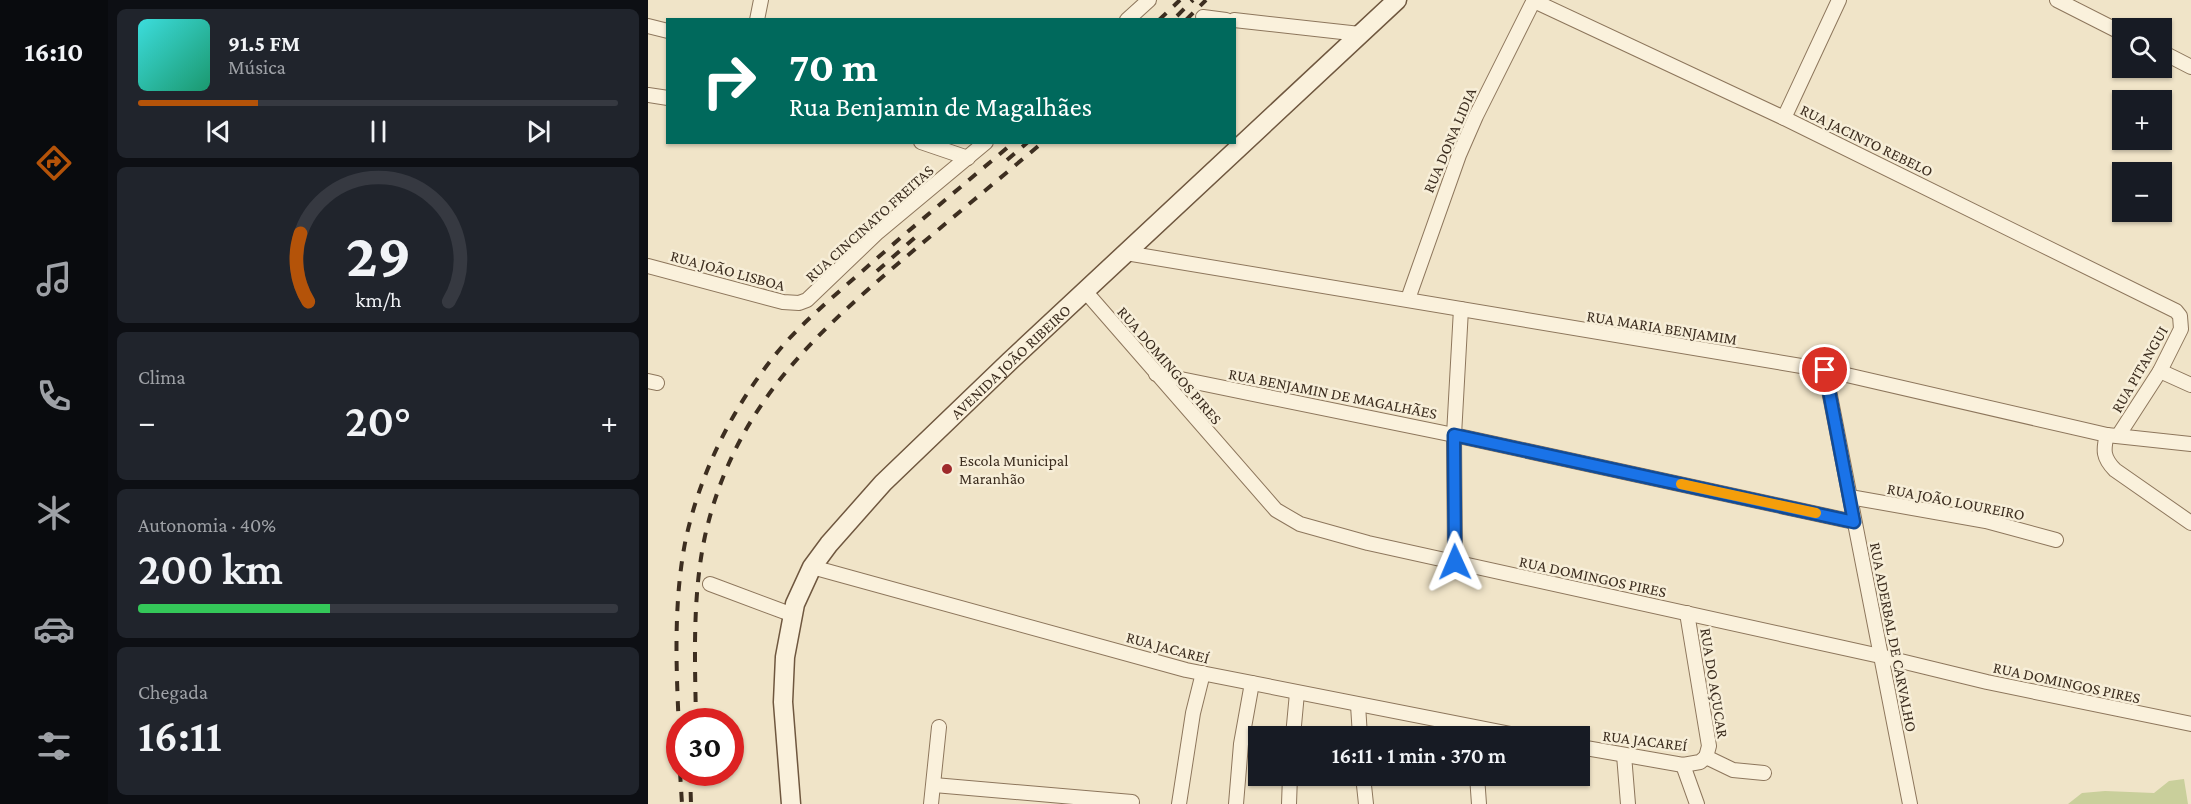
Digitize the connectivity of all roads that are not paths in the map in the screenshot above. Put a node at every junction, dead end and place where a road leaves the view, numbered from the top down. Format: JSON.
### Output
{"nodes":[{"id":1,"x":761,"y":0,"type":"edge"},
{"id":2,"x":1149,"y":0,"type":"edge"},
{"id":3,"x":1397,"y":0,"type":"edge"},
{"id":4,"x":1839,"y":0,"type":"edge"},
{"id":5,"x":2057,"y":0,"type":"edge"},
{"id":6,"x":1534,"y":1,"type":"edge"},
{"id":7,"x":1203,"y":17,"type":"dead end"},
{"id":8,"x":757,"y":18,"type":"edge"},
{"id":9,"x":1129,"y":18,"type":"edge"},
{"id":10,"x":1211,"y":18,"type":"edge"},
{"id":11,"x":1236,"y":20,"type":"edge"},
{"id":12,"x":648,"y":26,"type":"edge"},
{"id":13,"x":2112,"y":28,"type":"edge"},
{"id":14,"x":666,"y":30,"type":"edge"},
{"id":15,"x":1360,"y":34,"type":"junction"},
{"id":16,"x":2172,"y":57,"type":"edge"},
{"id":17,"x":2191,"y":67,"type":"edge"},
{"id":18,"x":648,"y":95,"type":"edge"},
{"id":19,"x":666,"y":98,"type":"edge"},
{"id":20,"x":1784,"y":118,"type":"junction"},
{"id":21,"x":927,"y":144,"type":"edge"},
{"id":22,"x":984,"y":144,"type":"edge"},
{"id":23,"x":968,"y":159,"type":"junction"},
{"id":24,"x":1126,"y":253,"type":"junction"},
{"id":25,"x":648,"y":266,"type":"edge"},
{"id":26,"x":1084,"y":291,"type":"junction"},
{"id":27,"x":1408,"y":299,"type":"junction"},
{"id":28,"x":800,"y":303,"type":"joint"},
{"id":29,"x":1461,"y":309,"type":"junction"},
{"id":30,"x":2180,"y":316,"type":"joint"},
{"id":31,"x":1825,"y":370,"type":"junction"},
{"id":32,"x":2160,"y":371,"type":"junction"},
{"id":33,"x":1156,"y":374,"type":"junction"},
{"id":34,"x":2191,"y":386,"type":"edge"},
{"id":35,"x":1454,"y":435,"type":"junction"},
{"id":36,"x":2113,"y":435,"type":"junction"},
{"id":37,"x":2191,"y":444,"type":"edge"},
{"id":38,"x":1850,"y":497,"type":"junction"},
{"id":39,"x":1854,"y":522,"type":"junction"},
{"id":40,"x":2191,"y":524,"type":"edge"},
{"id":41,"x":2056,"y":540,"type":"dead end"},
{"id":42,"x":1455,"y":562,"type":"junction"},
{"id":43,"x":812,"y":567,"type":"junction"},
{"id":44,"x":710,"y":584,"type":"dead end"},
{"id":45,"x":1687,"y":614,"type":"junction"},
{"id":46,"x":793,"y":615,"type":"junction"},
{"id":47,"x":1880,"y":656,"type":"junction"},
{"id":48,"x":1203,"y":673,"type":"junction"},
{"id":49,"x":1252,"y":683,"type":"junction"},
{"id":50,"x":1297,"y":693,"type":"junction"},
{"id":51,"x":1358,"y":705,"type":"junction"},
{"id":52,"x":2191,"y":724,"type":"edge"},
{"id":53,"x":1294,"y":726,"type":"edge"},
{"id":54,"x":1359,"y":726,"type":"edge"},
{"id":55,"x":1448,"y":726,"type":"edge"},
{"id":56,"x":939,"y":727,"type":"dead end"},
{"id":57,"x":1590,"y":749,"type":"edge"},
{"id":58,"x":1624,"y":755,"type":"junction"},
{"id":59,"x":1706,"y":757,"type":"junction"},
{"id":60,"x":1683,"y":765,"type":"junction"},
{"id":61,"x":1764,"y":773,"type":"dead end"},
{"id":62,"x":933,"y":785,"type":"junction"},
{"id":63,"x":1290,"y":786,"type":"edge"},
{"id":64,"x":1365,"y":786,"type":"edge"},
{"id":65,"x":1478,"y":786,"type":"edge"},
{"id":66,"x":1132,"y":802,"type":"dead end"},
{"id":67,"x":791,"y":804,"type":"edge"},
{"id":68,"x":932,"y":804,"type":"edge"},
{"id":69,"x":1179,"y":804,"type":"edge"},
{"id":70,"x":1236,"y":804,"type":"edge"},
{"id":71,"x":1289,"y":804,"type":"edge"},
{"id":72,"x":1366,"y":804,"type":"edge"},
{"id":73,"x":1479,"y":804,"type":"edge"},
{"id":74,"x":1628,"y":804,"type":"edge"},
{"id":75,"x":1697,"y":804,"type":"edge"},
{"id":76,"x":1910,"y":804,"type":"edge"}],
"edges":[{"from":1,"to":8,"type":"street"},
{"from":2,"to":9,"type":"street"},
{"from":3,"to":15,"type":"main road","name":"AVENIDA JOÃO RIBEIRO"},
{"from":4,"to":20,"type":"street"},
{"from":5,"to":13,"type":"street"},
{"from":6,"to":20,"type":"street","name":"RUA JACINTO REBELO"},
{"from":6,"to":27,"type":"street","name":"RUA DONA LIDIA"},
{"from":7,"to":10,"type":"street"},
{"from":11,"to":15,"type":"street"},
{"from":12,"to":14,"type":"street"},
{"from":15,"to":24,"type":"main road","name":"AVENIDA JOÃO RIBEIRO"},
{"from":16,"to":17,"type":"street"},
{"from":18,"to":19,"type":"street"},
{"from":20,"to":30,"type":"street","name":"RUA JACINTO REBELO"},
{"from":21,"to":23,"type":"street"},
{"from":22,"to":23,"type":"street","name":"RUA CINCINATO FREITAS"},
{"from":23,"to":28,"type":"street","name":"RUA CINCINATO FREITAS"},
{"from":24,"to":26,"type":"main road","name":"AVENIDA JOÃO RIBEIRO"},
{"from":24,"to":27,"type":"street","name":"RUA MARIA BENJAMIM"},
{"from":25,"to":28,"type":"street","name":"RUA JOÃO LISBOA"},
{"from":26,"to":33,"type":"street","name":"RUA DOMINGOS PIRES"},
{"from":26,"to":43,"type":"main road","name":"AVENIDA JOÃO RIBEIRO"},
{"from":27,"to":29,"type":"street","name":"RUA MARIA BENJAMIM"},
{"from":29,"to":31,"type":"street","name":"RUA MARIA BENJAMIM"},
{"from":29,"to":35,"type":"street"},
{"from":30,"to":32,"type":"street","name":"RUA PITANGUI"},
{"from":31,"to":36,"type":"street","name":"RUA MARIA BENJAMIM"},
{"from":31,"to":38,"type":"street","name":"RUA ADERBAL DE CARVALHO"},
{"from":32,"to":34,"type":"street"},
{"from":32,"to":36,"type":"street","name":"RUA PITANGUI"},
{"from":33,"to":35,"type":"street","name":"RUA BENJAMIN DE MAGALHÃES"},
{"from":33,"to":42,"type":"street","name":"RUA DOMINGOS PIRES"},
{"from":35,"to":39,"type":"street","name":"RUA BENJAMIN DE MAGALHÃES"},
{"from":35,"to":42,"type":"street"},
{"from":36,"to":37,"type":"street","name":"RUA MARIA BENJAMIM"},
{"from":36,"to":40,"type":"street"},
{"from":38,"to":39,"type":"street","name":"RUA ADERBAL DE CARVALHO"},
{"from":38,"to":41,"type":"street","name":"RUA JOÃO LOUREIRO"},
{"from":39,"to":47,"type":"street","name":"RUA ADERBAL DE CARVALHO"},
{"from":42,"to":45,"type":"street","name":"RUA DOMINGOS PIRES"},
{"from":43,"to":46,"type":"main road","name":"AVENIDA JOÃO RIBEIRO"},
{"from":43,"to":48,"type":"street","name":"RUA JACAREÍ"},
{"from":44,"to":46,"type":"street"},
{"from":45,"to":47,"type":"street","name":"RUA DOMINGOS PIRES"},
{"from":45,"to":59,"type":"street","name":"RUA DO AÇUCAR"},
{"from":46,"to":67,"type":"main road","name":"AVENIDA JOÃO RIBEIRO"},
{"from":47,"to":52,"type":"street","name":"RUA DOMINGOS PIRES"},
{"from":47,"to":76,"type":"street","name":"RUA ADERBAL DE CARVALHO"},
{"from":48,"to":49,"type":"street","name":"RUA JACAREÍ"},
{"from":48,"to":69,"type":"street"},
{"from":49,"to":50,"type":"street","name":"RUA JACAREÍ"},
{"from":49,"to":70,"type":"street"},
{"from":50,"to":51,"type":"street","name":"RUA JACAREÍ"},
{"from":50,"to":53,"type":"street"},
{"from":51,"to":54,"type":"street"},
{"from":51,"to":55,"type":"street","name":"RUA JACAREÍ"},
{"from":56,"to":62,"type":"street"},
{"from":57,"to":58,"type":"street","name":"RUA JACAREÍ"},
{"from":58,"to":60,"type":"street","name":"RUA JACAREÍ"},
{"from":58,"to":74,"type":"street"},
{"from":59,"to":60,"type":"street","name":"RUA JACAREÍ"},
{"from":59,"to":61,"type":"street"},
{"from":60,"to":75,"type":"street"},
{"from":62,"to":66,"type":"street"},
{"from":62,"to":68,"type":"street"},
{"from":63,"to":71,"type":"street"},
{"from":64,"to":72,"type":"street"},
{"from":65,"to":73,"type":"street"}]}
